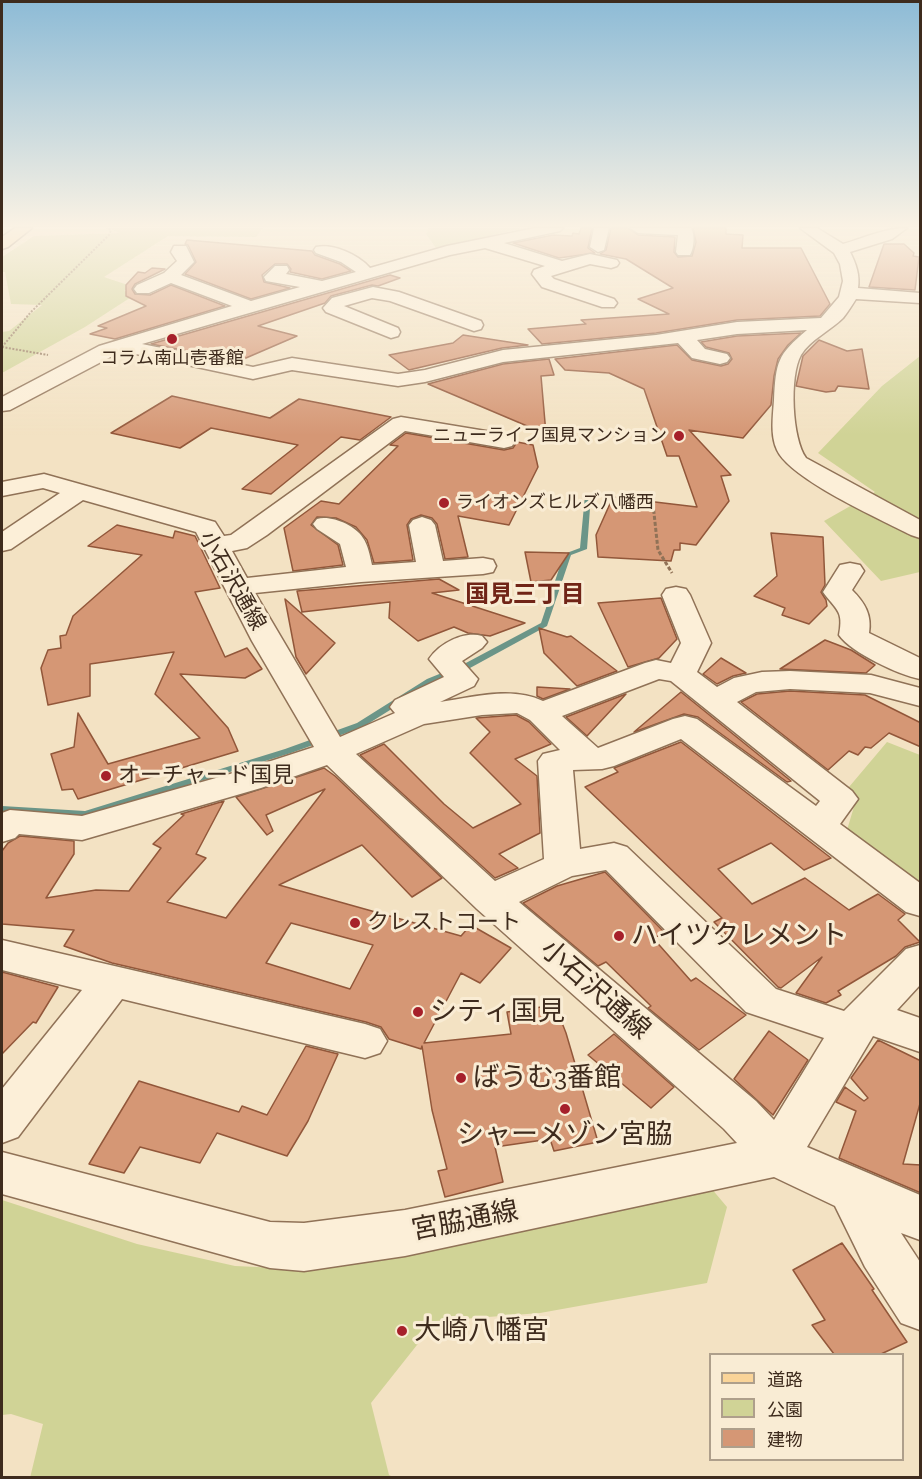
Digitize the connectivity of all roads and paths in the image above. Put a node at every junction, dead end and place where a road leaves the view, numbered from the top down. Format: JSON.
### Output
{"nodes":[{"id":1,"x":46,"y":297,"type":"edge"},
{"id":2,"x":224,"y":297,"type":"edge"},
{"id":3,"x":285,"y":297,"type":"edge"},
{"id":4,"x":358,"y":297,"type":"edge"},
{"id":5,"x":396,"y":297,"type":"edge"},
{"id":6,"x":590,"y":297,"type":"edge"},
{"id":7,"x":848,"y":297,"type":"edge"},
{"id":8,"x":608,"y":303,"type":"dead end"},
{"id":9,"x":251,"y":307,"type":"junction"},
{"id":10,"x":825,"y":323,"type":"junction"},
{"id":11,"x":474,"y":325,"type":"dead end"},
{"id":12,"x":682,"y":336,"type":"junction"},
{"id":13,"x":122,"y":345,"type":"junction"},
{"id":14,"x":720,"y":358,"type":"dead end"},
{"id":15,"x":82,"y":361,"type":"junction"},
{"id":16,"x":341,"y":371,"type":"junction"},
{"id":17,"x":2,"y":405,"type":"edge"},
{"id":18,"x":504,"y":441,"type":"dead end"},
{"id":19,"x":2,"y":489,"type":"edge"},
{"id":20,"x":80,"y":491,"type":"junction"},
{"id":21,"x":653,"y":504,"type":"dead end"},
{"id":22,"x":326,"y":524,"type":"dead end"},
{"id":23,"x":422,"y":525,"type":"dead end"},
{"id":24,"x":921,"y":530,"type":"edge"},
{"id":25,"x":2,"y":543,"type":"edge"},
{"id":26,"x":215,"y":545,"type":"junction"},
{"id":27,"x":483,"y":566,"type":"dead end"},
{"id":28,"x":431,"y":570,"type":"junction"},
{"id":29,"x":850,"y":571,"type":"dead end"},
{"id":30,"x":361,"y":574,"type":"junction"},
{"id":31,"x":238,"y":587,"type":"junction"},
{"id":32,"x":676,"y":595,"type":"joint"},
{"id":33,"x":472,"y":642,"type":"dead end"},
{"id":34,"x":921,"y":670,"type":"edge"},
{"id":35,"x":681,"y":674,"type":"junction"},
{"id":36,"x":921,"y":697,"type":"edge"},
{"id":37,"x":715,"y":701,"type":"junction"},
{"id":38,"x":541,"y":713,"type":"junction"},
{"id":39,"x":391,"y":727,"type":"junction"},
{"id":40,"x":324,"y":736,"type":"junction"},
{"id":41,"x":587,"y":758,"type":"junction"},
{"id":42,"x":819,"y":827,"type":"junction"},
{"id":43,"x":2,"y":830,"type":"edge"},
{"id":44,"x":563,"y":865,"type":"junction"},
{"id":45,"x":491,"y":899,"type":"junction"},
{"id":46,"x":921,"y":902,"type":"edge"},
{"id":47,"x":2,"y":955,"type":"edge"},
{"id":48,"x":921,"y":960,"type":"edge"},
{"id":49,"x":112,"y":982,"type":"junction"},
{"id":50,"x":859,"y":1023,"type":"junction"},
{"id":51,"x":921,"y":1035,"type":"edge"},
{"id":52,"x":365,"y":1041,"type":"dead end"},
{"id":53,"x":2,"y":1123,"type":"edge"},
{"id":54,"x":777,"y":1156,"type":"junction"},
{"id":55,"x":2,"y":1173,"type":"edge"},
{"id":56,"x":853,"y":1191,"type":"junction"},
{"id":57,"x":921,"y":1218,"type":"edge"},
{"id":58,"x":921,"y":1305,"type":"edge"}],
"edges":[{"from":1,"to":15,"type":"path"},
{"from":2,"to":9,"type":"street"},
{"from":3,"to":9,"type":"street"},
{"from":4,"to":16,"type":"street"},
{"from":5,"to":11,"type":"street"},
{"from":6,"to":8,"type":"street"},
{"from":7,"to":10,"type":"street"},
{"from":9,"to":13,"type":"street"},
{"from":10,"to":12,"type":"street"},
{"from":10,"to":24,"type":"street"},
{"from":12,"to":14,"type":"street"},
{"from":12,"to":16,"type":"street"},
{"from":13,"to":15,"type":"street"},
{"from":13,"to":16,"type":"street"},
{"from":15,"to":17,"type":"street"},
{"from":18,"to":26,"type":"street"},
{"from":19,"to":20,"type":"street","name":"小石沢通線"},
{"from":20,"to":25,"type":"street"},
{"from":20,"to":26,"type":"street","name":"小石沢通線"},
{"from":21,"to":32,"type":"path"},
{"from":22,"to":30,"type":"street"},
{"from":23,"to":28,"type":"street"},
{"from":26,"to":31,"type":"street","name":"小石沢通線"},
{"from":27,"to":28,"type":"street"},
{"from":28,"to":30,"type":"street"},
{"from":29,"to":34,"type":"street"},
{"from":30,"to":31,"type":"street"},
{"from":31,"to":40,"type":"street","name":"小石沢通線"},
{"from":32,"to":35,"type":"street"},
{"from":33,"to":39,"type":"street"},
{"from":35,"to":37,"type":"street"},
{"from":35,"to":38,"type":"street"},
{"from":36,"to":37,"type":"street"},
{"from":37,"to":42,"type":"street"},
{"from":38,"to":39,"type":"street"},
{"from":38,"to":41,"type":"street"},
{"from":39,"to":40,"type":"street"},
{"from":40,"to":43,"type":"street"},
{"from":40,"to":45,"type":"street","name":"小石沢通線"},
{"from":41,"to":42,"type":"street"},
{"from":41,"to":44,"type":"street"},
{"from":42,"to":46,"type":"street"},
{"from":44,"to":45,"type":"street"},
{"from":44,"to":50,"type":"street"},
{"from":45,"to":54,"type":"street","name":"小石沢通線"},
{"from":47,"to":49,"type":"street"},
{"from":48,"to":50,"type":"street"},
{"from":49,"to":52,"type":"street"},
{"from":49,"to":53,"type":"street"},
{"from":50,"to":51,"type":"street"},
{"from":50,"to":54,"type":"street"},
{"from":54,"to":55,"type":"street","name":"宮脇通線"},
{"from":54,"to":56,"type":"street"},
{"from":56,"to":57,"type":"street"},
{"from":56,"to":58,"type":"street"}]}
